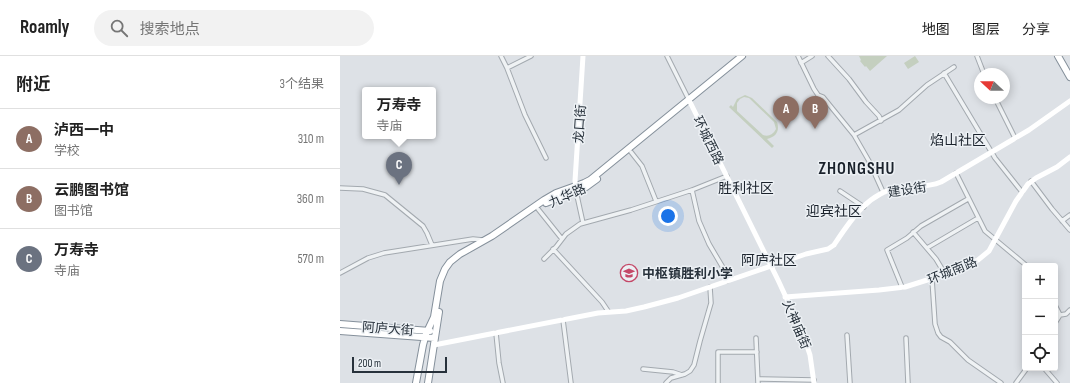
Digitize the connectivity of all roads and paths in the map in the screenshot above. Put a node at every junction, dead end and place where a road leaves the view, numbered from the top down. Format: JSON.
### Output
{"nodes":[{"id":1,"x":501,"y":56,"type":"edge"},
{"id":2,"x":531,"y":56,"type":"edge"},
{"id":3,"x":583,"y":56,"type":"edge"},
{"id":4,"x":667,"y":56,"type":"edge"},
{"id":5,"x":742,"y":56,"type":"edge"},
{"id":6,"x":747,"y":56,"type":"edge"},
{"id":7,"x":799,"y":56,"type":"edge"},
{"id":8,"x":812,"y":56,"type":"edge"},
{"id":9,"x":828,"y":56,"type":"edge"},
{"id":10,"x":977,"y":56,"type":"edge"},
{"id":11,"x":1058,"y":56,"type":"edge"},
{"id":12,"x":801,"y":63,"type":"junction"},
{"id":13,"x":954,"y":67,"type":"dead end"},
{"id":14,"x":507,"y":68,"type":"junction"},
{"id":15,"x":982,"y":68,"type":"edge"},
{"id":16,"x":944,"y":73,"type":"junction"},
{"id":17,"x":1070,"y":77,"type":"edge"},
{"id":18,"x":690,"y":102,"type":"junction"},
{"id":19,"x":1070,"y":102,"type":"edge"},
{"id":20,"x":998,"y":104,"type":"edge"},
{"id":21,"x":881,"y":121,"type":"junction"},
{"id":22,"x":854,"y":135,"type":"junction"},
{"id":23,"x":1015,"y":138,"type":"junction"},
{"id":24,"x":631,"y":152,"type":"junction"},
{"id":25,"x":991,"y":152,"type":"junction"},
{"id":26,"x":1070,"y":157,"type":"edge"},
{"id":27,"x":546,"y":158,"type":"dead end"},
{"id":28,"x":956,"y":173,"type":"junction"},
{"id":29,"x":727,"y":176,"type":"junction"},
{"id":30,"x":1031,"y":181,"type":"junction"},
{"id":31,"x":340,"y":188,"type":"edge"},
{"id":32,"x":576,"y":189,"type":"junction"},
{"id":33,"x":692,"y":190,"type":"junction"},
{"id":34,"x":840,"y":191,"type":"dead end"},
{"id":35,"x":883,"y":192,"type":"junction"},
{"id":36,"x":1022,"y":192,"type":"junction"},
{"id":37,"x":968,"y":198,"type":"junction"},
{"id":38,"x":656,"y":201,"type":"junction"},
{"id":39,"x":864,"y":207,"type":"junction"},
{"id":40,"x":538,"y":209,"type":"junction"},
{"id":41,"x":1070,"y":215,"type":"edge"},
{"id":42,"x":978,"y":218,"type":"junction"},
{"id":43,"x":1062,"y":221,"type":"junction"},
{"id":44,"x":583,"y":223,"type":"junction"},
{"id":45,"x":1070,"y":230,"type":"edge"},
{"id":46,"x":914,"y":232,"type":"junction"},
{"id":47,"x":562,"y":238,"type":"junction"},
{"id":48,"x":995,"y":239,"type":"junction"},
{"id":49,"x":484,"y":241,"type":"junction"},
{"id":50,"x":432,"y":245,"type":"junction"},
{"id":51,"x":927,"y":248,"type":"junction"},
{"id":52,"x":553,"y":249,"type":"junction"},
{"id":53,"x":544,"y":259,"type":"dead end"},
{"id":54,"x":1023,"y":263,"type":"edge"},
{"id":55,"x":771,"y":267,"type":"junction"},
{"id":56,"x":340,"y":273,"type":"edge"},
{"id":57,"x":945,"y":274,"type":"junction"},
{"id":58,"x":932,"y":279,"type":"junction"},
{"id":59,"x":727,"y":281,"type":"junction"},
{"id":60,"x":710,"y":287,"type":"junction"},
{"id":61,"x":902,"y":287,"type":"junction"},
{"id":62,"x":785,"y":296,"type":"junction"},
{"id":63,"x":1070,"y":310,"type":"edge"},
{"id":64,"x":1058,"y":311,"type":"edge"},
{"id":65,"x":608,"y":312,"type":"junction"},
{"id":66,"x":1060,"y":315,"type":"junction"},
{"id":67,"x":1058,"y":318,"type":"edge"},
{"id":68,"x":563,"y":320,"type":"junction"},
{"id":69,"x":340,"y":324,"type":"edge"},
{"id":70,"x":340,"y":331,"type":"edge"},
{"id":71,"x":496,"y":333,"type":"junction"},
{"id":72,"x":426,"y":334,"type":"junction"},
{"id":73,"x":847,"y":335,"type":"dead end"},
{"id":74,"x":435,"y":338,"type":"junction"},
{"id":75,"x":756,"y":338,"type":"dead end"},
{"id":76,"x":906,"y":338,"type":"dead end"},
{"id":77,"x":756,"y":352,"type":"junction"},
{"id":78,"x":643,"y":369,"type":"dead end"},
{"id":79,"x":1025,"y":371,"type":"edge"},
{"id":80,"x":1047,"y":371,"type":"edge"},
{"id":81,"x":682,"y":375,"type":"junction"},
{"id":82,"x":758,"y":381,"type":"edge"},
{"id":83,"x":773,"y":381,"type":"edge"},
{"id":84,"x":814,"y":382,"type":"edge"},
{"id":85,"x":416,"y":383,"type":"edge"},
{"id":86,"x":428,"y":383,"type":"edge"},
{"id":87,"x":504,"y":383,"type":"edge"},
{"id":88,"x":571,"y":383,"type":"edge"},
{"id":89,"x":666,"y":383,"type":"edge"},
{"id":90,"x":718,"y":383,"type":"edge"},
{"id":91,"x":850,"y":383,"type":"edge"},
{"id":92,"x":908,"y":383,"type":"edge"},
{"id":93,"x":1001,"y":383,"type":"edge"},
{"id":94,"x":1016,"y":383,"type":"edge"},
{"id":95,"x":1057,"y":383,"type":"edge"}],
"edges":[{"from":1,"to":14,"type":"street"},
{"from":2,"to":14,"type":"street"},
{"from":3,"to":32,"type":"street","name":"龙口街"},
{"from":4,"to":18,"type":"street"},
{"from":5,"to":18,"type":"highway","name":"九华路"},
{"from":6,"to":18,"type":"highway","name":"九华路"},
{"from":7,"to":12,"type":"street"},
{"from":8,"to":12,"type":"street"},
{"from":9,"to":21,"type":"street"},
{"from":10,"to":15,"type":"street"},
{"from":11,"to":17,"type":"highway"},
{"from":12,"to":22,"type":"street"},
{"from":13,"to":16,"type":"street"},
{"from":14,"to":27,"type":"street"},
{"from":16,"to":21,"type":"street"},
{"from":16,"to":25,"type":"street"},
{"from":18,"to":24,"type":"highway","name":"九华路"},
{"from":18,"to":29,"type":"street","name":"环城西路"},
{"from":18,"to":32,"type":"highway","name":"九华路"},
{"from":19,"to":23,"type":"street","name":"建设街"},
{"from":20,"to":23,"type":"street"},
{"from":21,"to":22,"type":"street"},
{"from":22,"to":35,"type":"street"},
{"from":23,"to":25,"type":"street","name":"建设街"},
{"from":24,"to":32,"type":"highway","name":"九华路"},
{"from":24,"to":38,"type":"street"},
{"from":25,"to":28,"type":"street","name":"建设街"},
{"from":25,"to":36,"type":"street"},
{"from":26,"to":30,"type":"street","name":"环城南路"},
{"from":28,"to":35,"type":"street","name":"建设街"},
{"from":28,"to":37,"type":"street"},
{"from":29,"to":33,"type":"street"},
{"from":29,"to":55,"type":"street","name":"环城西路"},
{"from":30,"to":36,"type":"street","name":"环城南路"},
{"from":30,"to":43,"type":"street"},
{"from":31,"to":50,"type":"street"},
{"from":32,"to":40,"type":"highway","name":"九华路"},
{"from":32,"to":44,"type":"street"},
{"from":32,"to":49,"type":"highway","name":"九华路"},
{"from":33,"to":38,"type":"street"},
{"from":33,"to":59,"type":"street"},
{"from":34,"to":39,"type":"street"},
{"from":35,"to":39,"type":"street","name":"建设街"},
{"from":36,"to":48,"type":"street","name":"环城南路"},
{"from":37,"to":42,"type":"street"},
{"from":37,"to":46,"type":"street"},
{"from":38,"to":44,"type":"street"},
{"from":39,"to":55,"type":"street","name":"建设街"},
{"from":40,"to":47,"type":"street"},
{"from":40,"to":74,"type":"highway","name":"九华路"},
{"from":41,"to":43,"type":"street"},
{"from":42,"to":48,"type":"street"},
{"from":42,"to":51,"type":"street"},
{"from":43,"to":45,"type":"street"},
{"from":44,"to":47,"type":"street"},
{"from":46,"to":51,"type":"street"},
{"from":46,"to":61,"type":"street"},
{"from":47,"to":52,"type":"street"},
{"from":48,"to":54,"type":"street"},
{"from":48,"to":57,"type":"street","name":"环城南路"},
{"from":49,"to":50,"type":"street"},
{"from":49,"to":72,"type":"highway","name":"九华路"},
{"from":50,"to":56,"type":"street"},
{"from":51,"to":57,"type":"street"},
{"from":52,"to":53,"type":"street"},
{"from":52,"to":65,"type":"street"},
{"from":55,"to":59,"type":"street","name":"建设街"},
{"from":55,"to":62,"type":"street","name":"火神庙街"},
{"from":57,"to":58,"type":"street","name":"环城南路"},
{"from":58,"to":61,"type":"street","name":"环城南路"},
{"from":58,"to":93,"type":"street"},
{"from":59,"to":60,"type":"street","name":"建设街"},
{"from":60,"to":65,"type":"street","name":"建设街"},
{"from":60,"to":81,"type":"street"},
{"from":61,"to":62,"type":"street","name":"环城南路"},
{"from":62,"to":84,"type":"street","name":"火神庙街"},
{"from":63,"to":66,"type":"street"},
{"from":64,"to":66,"type":"street"},
{"from":65,"to":68,"type":"street","name":"建设街"},
{"from":66,"to":67,"type":"street"},
{"from":68,"to":71,"type":"street","name":"建设街"},
{"from":68,"to":88,"type":"street"},
{"from":69,"to":72,"type":"highway","name":"阿庐大街"},
{"from":70,"to":72,"type":"highway"},
{"from":71,"to":74,"type":"street","name":"建设街"},
{"from":71,"to":87,"type":"street"},
{"from":72,"to":74,"type":"highway"},
{"from":72,"to":85,"type":"highway","name":"九华路"},
{"from":73,"to":91,"type":"street"},
{"from":74,"to":86,"type":"highway","name":"九华路"},
{"from":75,"to":77,"type":"street"},
{"from":76,"to":92,"type":"street"},
{"from":77,"to":82,"type":"street"},
{"from":77,"to":90,"type":"street"},
{"from":78,"to":81,"type":"street"},
{"from":79,"to":94,"type":"street"},
{"from":80,"to":95,"type":"street"},
{"from":81,"to":89,"type":"street"},
{"from":82,"to":83,"type":"street"},
{"from":83,"to":84,"type":"street"}]}
